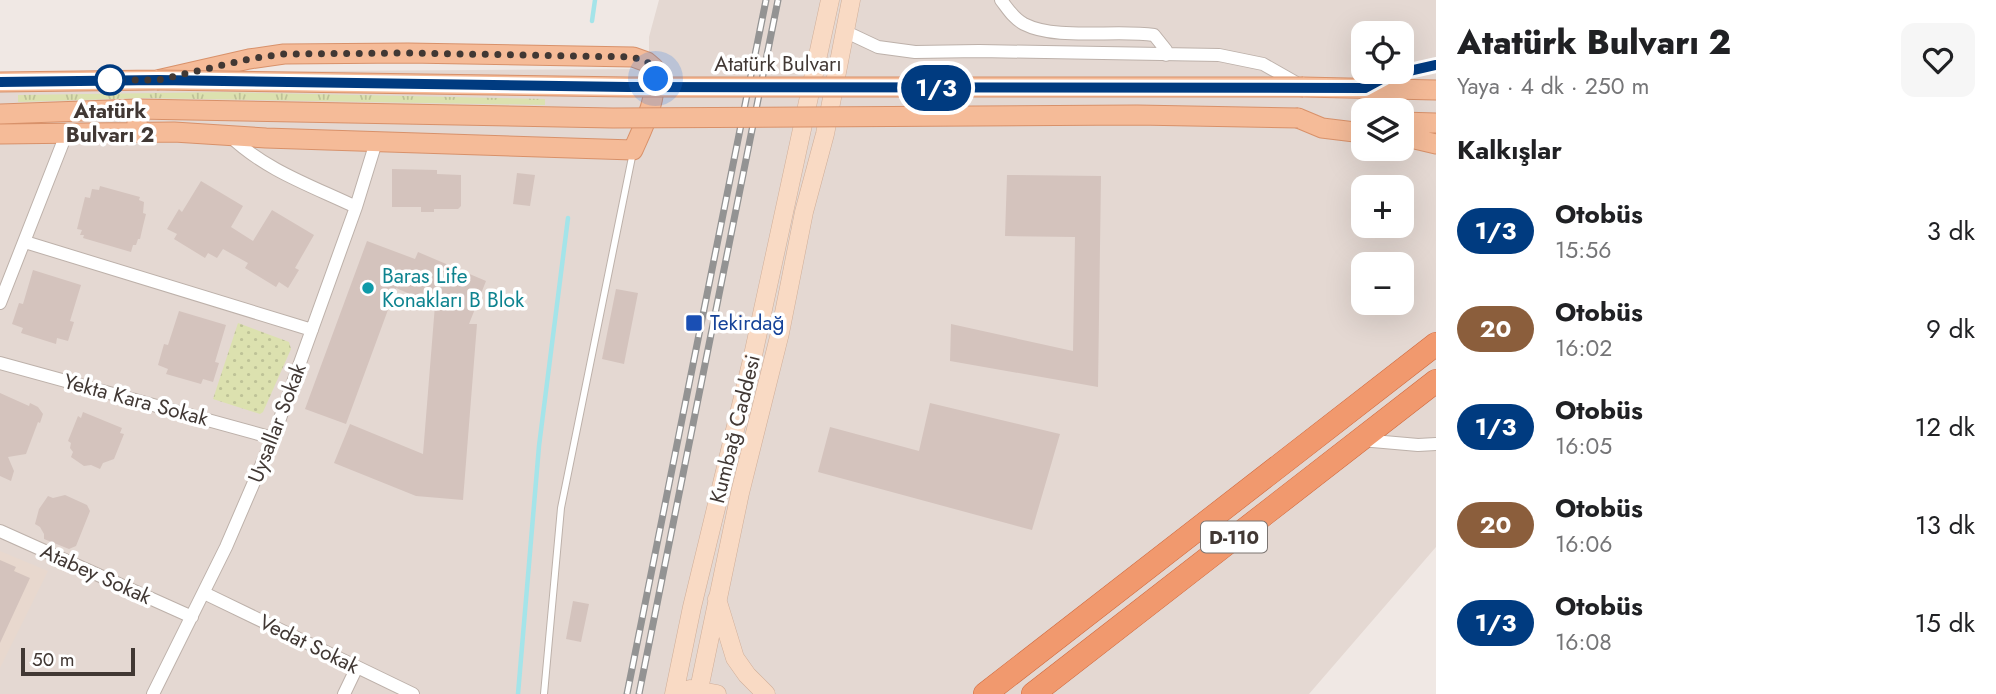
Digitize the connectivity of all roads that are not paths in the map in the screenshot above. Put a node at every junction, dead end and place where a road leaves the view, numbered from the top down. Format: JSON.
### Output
{"nodes":[{"id":1,"x":830,"y":0,"type":"edge"},
{"id":2,"x":851,"y":0,"type":"edge"},
{"id":3,"x":1001,"y":0,"type":"edge"},
{"id":4,"x":844,"y":31,"type":"junction"},
{"id":5,"x":1166,"y":55,"type":"junction"},
{"id":6,"x":1436,"y":65,"type":"edge"},
{"id":7,"x":158,"y":80,"type":"junction"},
{"id":8,"x":0,"y":82,"type":"edge"},
{"id":9,"x":1303,"y":87,"type":"junction"},
{"id":10,"x":1365,"y":88,"type":"junction"},
{"id":11,"x":1436,"y":90,"type":"edge"},
{"id":12,"x":137,"y":108,"type":"junction"},
{"id":13,"x":0,"y":114,"type":"edge"},
{"id":14,"x":1298,"y":118,"type":"junction"},
{"id":15,"x":1351,"y":120,"type":"edge"},
{"id":16,"x":1414,"y":122,"type":"edge"},
{"id":17,"x":1436,"y":123,"type":"edge"},
{"id":18,"x":67,"y":132,"type":"junction"},
{"id":19,"x":137,"y":132,"type":"junction"},
{"id":20,"x":1351,"y":132,"type":"edge"},
{"id":21,"x":0,"y":134,"type":"edge"},
{"id":22,"x":230,"y":136,"type":"junction"},
{"id":23,"x":1414,"y":139,"type":"edge"},
{"id":24,"x":376,"y":142,"type":"junction"},
{"id":25,"x":1436,"y":144,"type":"edge"},
{"id":26,"x":633,"y":150,"type":"junction"},
{"id":27,"x":356,"y":207,"type":"junction"},
{"id":28,"x":25,"y":242,"type":"junction"},
{"id":29,"x":0,"y":303,"type":"edge"},
{"id":30,"x":312,"y":330,"type":"junction"},
{"id":31,"x":1436,"y":333,"type":"edge"},
{"id":32,"x":1436,"y":344,"type":"edge"},
{"id":33,"x":0,"y":363,"type":"edge"},
{"id":34,"x":1436,"y":381,"type":"edge"},
{"id":35,"x":1346,"y":412,"type":"junction"},
{"id":36,"x":273,"y":438,"type":"junction"},
{"id":37,"x":1361,"y":440,"type":"junction"},
{"id":38,"x":1436,"y":444,"type":"edge"},
{"id":39,"x":0,"y":531,"type":"edge"},
{"id":40,"x":204,"y":593,"type":"junction"},
{"id":41,"x":717,"y":599,"type":"junction"},
{"id":42,"x":192,"y":617,"type":"junction"},
{"id":43,"x":357,"y":667,"type":"junction"},
{"id":44,"x":686,"y":692,"type":"edge"},
{"id":45,"x":153,"y":694,"type":"edge"},
{"id":46,"x":344,"y":694,"type":"edge"},
{"id":47,"x":414,"y":694,"type":"edge"},
{"id":48,"x":544,"y":694,"type":"edge"},
{"id":49,"x":717,"y":694,"type":"edge"},
{"id":50,"x":766,"y":694,"type":"edge"},
{"id":51,"x":985,"y":694,"type":"edge"},
{"id":52,"x":1033,"y":694,"type":"edge"}],
"edges":[{"from":1,"to":44,"type":"street","name":"Kumbağ Caddesi"},
{"from":2,"to":4,"type":"street","name":"Kumbağ Caddesi"},
{"from":3,"to":5,"type":"street"},
{"from":4,"to":5,"type":"street"},
{"from":4,"to":41,"type":"street","name":"Kumbağ Caddesi"},
{"from":5,"to":9,"type":"street"},
{"from":6,"to":10,"type":"street"},
{"from":7,"to":8,"type":"main road","name":"Atatürk Bulvarı"},
{"from":7,"to":9,"type":"main road","name":"Atatürk Bulvarı","bridge":true},
{"from":7,"to":26,"type":"main road"},
{"from":9,"to":10,"type":"main road","name":"Atatürk Bulvarı"},
{"from":10,"to":11,"type":"main road","name":"Atatürk Bulvarı"},
{"from":12,"to":13,"type":"main road"},
{"from":12,"to":14,"type":"main road","bridge":true},
{"from":12,"to":19,"type":"main road"},
{"from":14,"to":15,"type":"main road"},
{"from":14,"to":20,"type":"main road"},
{"from":16,"to":17,"type":"main road"},
{"from":18,"to":19,"type":"main road"},
{"from":18,"to":21,"type":"main road"},
{"from":18,"to":28,"type":"street"},
{"from":19,"to":22,"type":"main road"},
{"from":22,"to":24,"type":"main road"},
{"from":22,"to":27,"type":"street"},
{"from":23,"to":25,"type":"main road"},
{"from":24,"to":26,"type":"main road"},
{"from":24,"to":27,"type":"street","name":"Uysallar Sokak"},
{"from":26,"to":48,"type":"lane"},
{"from":27,"to":30,"type":"street","name":"Uysallar Sokak"},
{"from":28,"to":29,"type":"street"},
{"from":28,"to":30,"type":"street"},
{"from":30,"to":36,"type":"street","name":"Uysallar Sokak"},
{"from":31,"to":35,"type":"main road"},
{"from":32,"to":35,"type":"highway","number":"D-110"},
{"from":33,"to":36,"type":"street","name":"Yekta Kara Sokak"},
{"from":34,"to":37,"type":"highway","number":"D-110"},
{"from":35,"to":51,"type":"highway","number":"D-110"},
{"from":36,"to":40,"type":"street","name":"Uysallar Sokak"},
{"from":37,"to":38,"type":"street"},
{"from":37,"to":52,"type":"highway","number":"D-110"},
{"from":39,"to":42,"type":"street","name":"Atabey Sokak"},
{"from":40,"to":42,"type":"street","name":"Uysallar Sokak"},
{"from":40,"to":43,"type":"street","name":"Vedat Sokak"},
{"from":41,"to":44,"type":"street","name":"Kumbağ Caddesi"},
{"from":41,"to":50,"type":"street"},
{"from":42,"to":45,"type":"street","name":"Uysallar Sokak"},
{"from":43,"to":46,"type":"street"},
{"from":43,"to":47,"type":"street","name":"Vedat Sokak"},
{"from":44,"to":49,"type":"street"}]}
